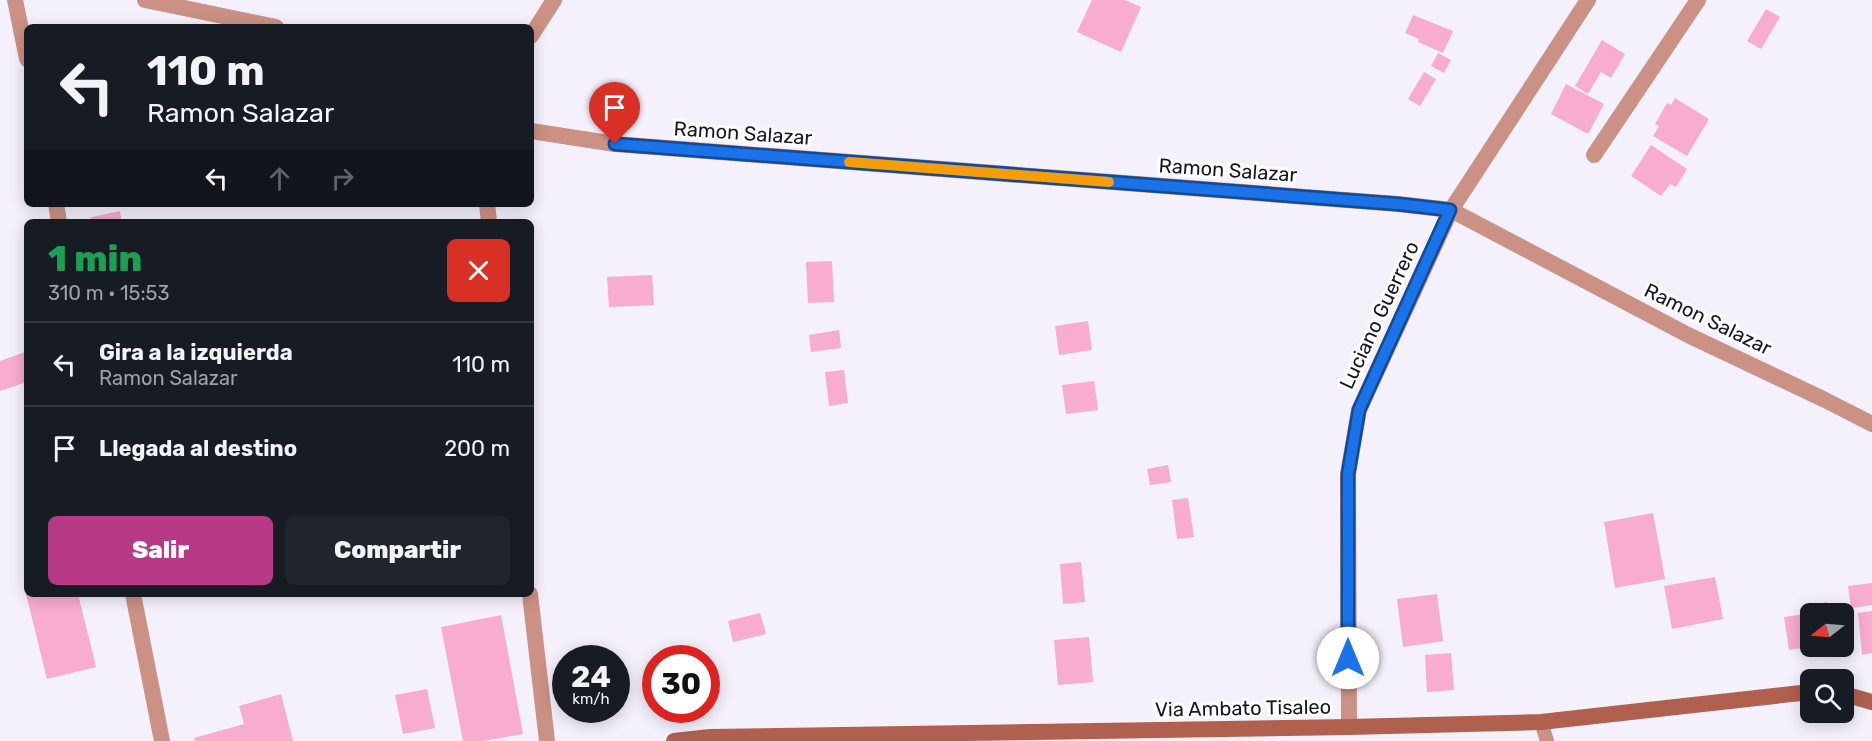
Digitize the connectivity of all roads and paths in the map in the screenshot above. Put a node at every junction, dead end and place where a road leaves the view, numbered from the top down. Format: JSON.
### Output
{"nodes":[{"id":1,"x":15,"y":0,"type":"edge"},
{"id":2,"x":145,"y":0,"type":"edge"},
{"id":3,"x":554,"y":0,"type":"edge"},
{"id":4,"x":1588,"y":0,"type":"edge"},
{"id":5,"x":1698,"y":0,"type":"edge"},
{"id":6,"x":261,"y":24,"type":"edge"},
{"id":7,"x":534,"y":31,"type":"edge"},
{"id":8,"x":24,"y":44,"type":"edge"},
{"id":9,"x":534,"y":132,"type":"edge"},
{"id":10,"x":1594,"y":156,"type":"dead end"},
{"id":11,"x":1450,"y":210,"type":"junction"},
{"id":12,"x":1872,"y":424,"type":"edge"},
{"id":13,"x":134,"y":597,"type":"edge"},
{"id":14,"x":530,"y":597,"type":"edge"},
{"id":15,"x":1800,"y":693,"type":"edge"},
{"id":16,"x":1854,"y":697,"type":"edge"},
{"id":17,"x":1872,"y":702,"type":"edge"},
{"id":18,"x":1541,"y":722,"type":"junction"},
{"id":19,"x":1349,"y":727,"type":"junction"},
{"id":20,"x":162,"y":741,"type":"edge"},
{"id":21,"x":547,"y":741,"type":"edge"},
{"id":22,"x":675,"y":741,"type":"edge"},
{"id":23,"x":1547,"y":741,"type":"edge"}],
"edges":[{"from":1,"to":8,"type":"street"},
{"from":2,"to":6,"type":"street"},
{"from":3,"to":7,"type":"street"},
{"from":4,"to":11,"type":"street","name":"Luciano Guerrero"},
{"from":5,"to":10,"type":"street"},
{"from":9,"to":11,"type":"street","name":"Ramon Salazar"},
{"from":11,"to":12,"type":"street","name":"Ramon Salazar"},
{"from":11,"to":19,"type":"street","name":"Luciano Guerrero"},
{"from":13,"to":20,"type":"street"},
{"from":14,"to":21,"type":"street"},
{"from":15,"to":18,"type":"main road","name":"Via Ambato Tisaleo"},
{"from":16,"to":17,"type":"main road"},
{"from":18,"to":19,"type":"main road","name":"Via Ambato Tisaleo"},
{"from":18,"to":23,"type":"lane"},
{"from":19,"to":22,"type":"main road","name":"Via Ambato Tisaleo"}]}
